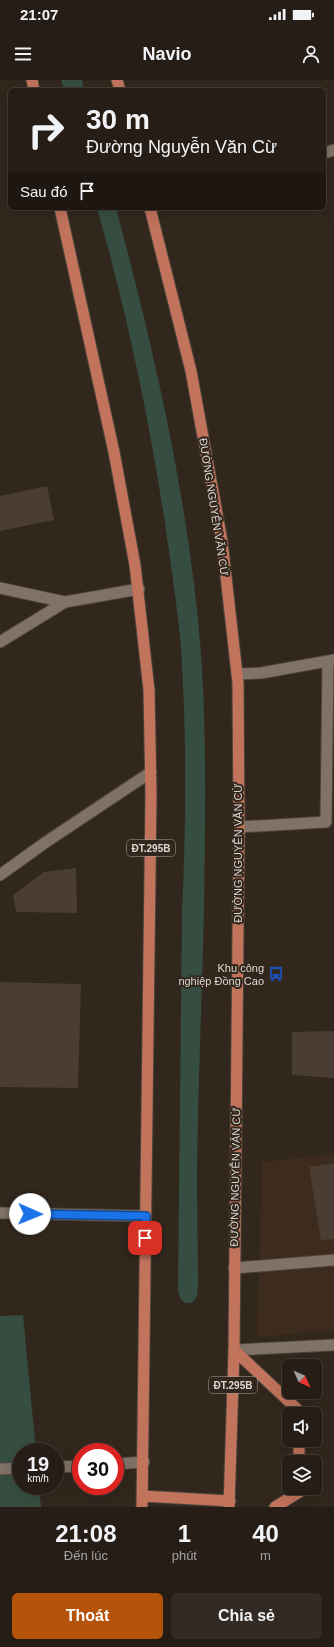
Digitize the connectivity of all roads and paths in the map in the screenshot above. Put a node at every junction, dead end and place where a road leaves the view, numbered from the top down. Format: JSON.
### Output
{"nodes":[{"id":1,"x":60,"y":210,"type":"edge"},
{"id":2,"x":151,"y":210,"type":"edge"},
{"id":3,"x":0,"y":588,"type":"edge"},
{"id":4,"x":139,"y":589,"type":"junction"},
{"id":5,"x":65,"y":602,"type":"junction"},
{"id":6,"x":0,"y":642,"type":"edge"},
{"id":7,"x":331,"y":661,"type":"edge"},
{"id":8,"x":237,"y":674,"type":"junction"},
{"id":9,"x":151,"y":772,"type":"junction"},
{"id":10,"x":239,"y":827,"type":"junction"},
{"id":11,"x":0,"y":875,"type":"edge"},
{"id":12,"x":0,"y":1213,"type":"edge"},
{"id":13,"x":146,"y":1216,"type":"junction"},
{"id":14,"x":334,"y":1260,"type":"edge"},
{"id":15,"x":234,"y":1268,"type":"junction"},
{"id":16,"x":334,"y":1345,"type":"edge"},
{"id":17,"x":234,"y":1350,"type":"junction"},
{"id":18,"x":295,"y":1407,"type":"edge"},
{"id":19,"x":144,"y":1462,"type":"junction"},
{"id":20,"x":124,"y":1463,"type":"edge"},
{"id":21,"x":12,"y":1468,"type":"edge"},
{"id":22,"x":0,"y":1469,"type":"edge"},
{"id":23,"x":294,"y":1495,"type":"edge"},
{"id":24,"x":142,"y":1502,"type":"edge"},
{"id":25,"x":230,"y":1504,"type":"edge"},
{"id":26,"x":275,"y":1507,"type":"edge"}],
"edges":[{"from":1,"to":4,"type":"main road","number":"ĐT.295B"},
{"from":2,"to":8,"type":"main road","name":"ĐƯỜNG NGUYỄN VĂN CỪ","number":"ĐT.295B"},
{"from":3,"to":5,"type":"street"},
{"from":4,"to":5,"type":"street"},
{"from":4,"to":9,"type":"main road","number":"ĐT.295B"},
{"from":5,"to":6,"type":"street"},
{"from":7,"to":8,"type":"street"},
{"from":7,"to":10,"type":"street"},
{"from":8,"to":10,"type":"main road","name":"ĐƯỜNG NGUYỄN VĂN CỪ","number":"ĐT.295B"},
{"from":9,"to":11,"type":"street"},
{"from":9,"to":13,"type":"main road","number":"ĐT.295B"},
{"from":10,"to":15,"type":"main road","name":"ĐƯỜNG NGUYỄN VĂN CỪ","number":"ĐT.295B"},
{"from":12,"to":13,"type":"street"},
{"from":13,"to":19,"type":"main road","number":"ĐT.295B"},
{"from":14,"to":15,"type":"street"},
{"from":15,"to":17,"type":"main road","name":"ĐƯỜNG NGUYỄN VĂN CỪ","number":"ĐT.295B"},
{"from":16,"to":17,"type":"street"},
{"from":17,"to":18,"type":"main road"},
{"from":17,"to":25,"type":"main road","name":"ĐƯỜNG NGUYỄN VĂN CỪ","number":"ĐT.295B"},
{"from":19,"to":20,"type":"street"},
{"from":19,"to":24,"type":"main road","number":"ĐT.295B"},
{"from":21,"to":22,"type":"street"},
{"from":23,"to":26,"type":"main road"},
{"from":24,"to":25,"type":"main road"}]}
